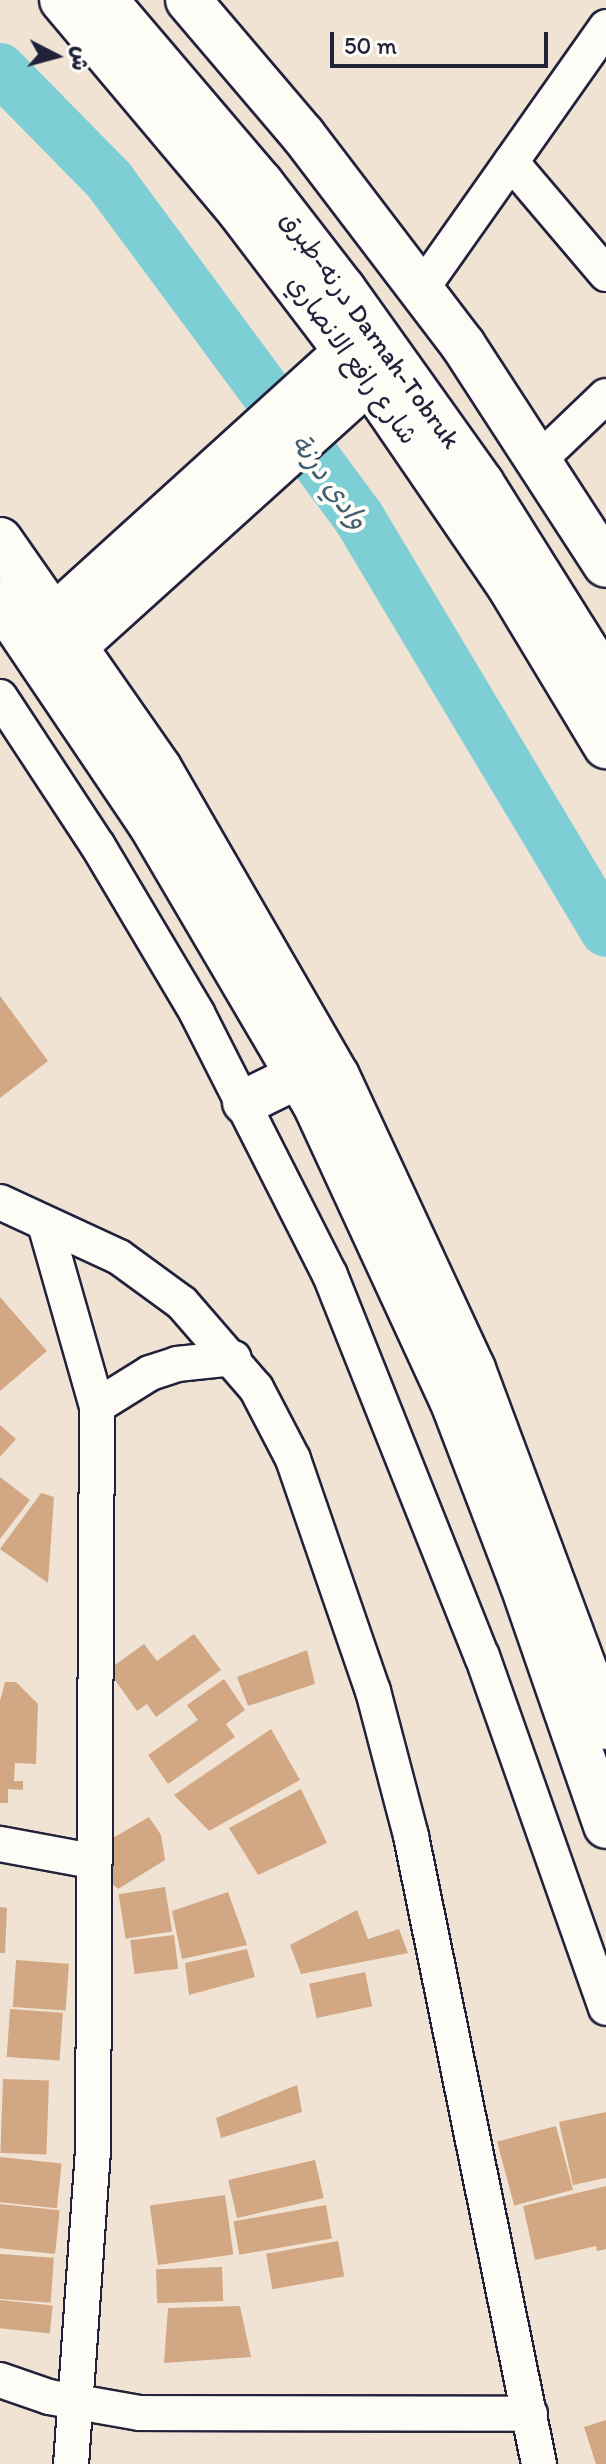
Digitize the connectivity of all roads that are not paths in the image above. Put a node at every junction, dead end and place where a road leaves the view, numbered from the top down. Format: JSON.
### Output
{"nodes":[{"id":1,"x":62,"y":0,"type":"edge"},
{"id":2,"x":105,"y":0,"type":"edge"},
{"id":3,"x":188,"y":0,"type":"edge"},
{"id":4,"x":606,"y":27,"type":"edge"},
{"id":5,"x":511,"y":162,"type":"junction"},
{"id":6,"x":606,"y":274,"type":"edge"},
{"id":7,"x":420,"y":291,"type":"junction"},
{"id":8,"x":358,"y":366,"type":"junction"},
{"id":9,"x":606,"y":396,"type":"edge"},
{"id":10,"x":540,"y":459,"type":"junction"},
{"id":11,"x":0,"y":540,"type":"edge"},
{"id":12,"x":606,"y":565,"type":"edge"},
{"id":13,"x":0,"y":601,"type":"edge"},
{"id":14,"x":65,"y":632,"type":"junction"},
{"id":15,"x":606,"y":682,"type":"edge"},
{"id":16,"x":0,"y":697,"type":"edge"},
{"id":17,"x":606,"y":746,"type":"edge"},
{"id":18,"x":300,"y":1075,"type":"junction"},
{"id":19,"x":245,"y":1102,"type":"junction"},
{"id":20,"x":0,"y":1202,"type":"edge"},
{"id":21,"x":45,"y":1224,"type":"junction"},
{"id":22,"x":234,"y":1358,"type":"junction"},
{"id":23,"x":97,"y":1406,"type":"junction"},
{"id":24,"x":606,"y":1727,"type":"edge"},
{"id":25,"x":606,"y":1826,"type":"edge"},
{"id":26,"x":0,"y":1844,"type":"edge"},
{"id":27,"x":92,"y":1861,"type":"junction"},
{"id":28,"x":606,"y":2008,"type":"edge"},
{"id":29,"x":0,"y":2380,"type":"edge"},
{"id":30,"x":78,"y":2403,"type":"junction"},
{"id":31,"x":530,"y":2414,"type":"junction"},
{"id":32,"x":71,"y":2464,"type":"edge"},
{"id":33,"x":539,"y":2464,"type":"edge"}],
"edges":[{"from":1,"to":8,"type":"street","name":"شارع رافع الانصاري"},
{"from":2,"to":8,"type":"street","name":"درنه-طبرق Darnah-Tobruk"},
{"from":3,"to":7,"type":"street"},
{"from":4,"to":5,"type":"street"},
{"from":5,"to":6,"type":"street"},
{"from":5,"to":7,"type":"street"},
{"from":7,"to":10,"type":"street"},
{"from":8,"to":14,"type":"street"},
{"from":8,"to":15,"type":"street","name":"درنه-طبرق Darnah-Tobruk"},
{"from":8,"to":17,"type":"street","name":"شارع رافع الانصاري"},
{"from":9,"to":10,"type":"street"},
{"from":10,"to":12,"type":"street"},
{"from":11,"to":14,"type":"street"},
{"from":13,"to":14,"type":"street"},
{"from":14,"to":18,"type":"street"},
{"from":14,"to":24,"type":"street"},
{"from":16,"to":19,"type":"street"},
{"from":18,"to":19,"type":"street"},
{"from":18,"to":25,"type":"street"},
{"from":19,"to":28,"type":"street"},
{"from":20,"to":21,"type":"street"},
{"from":21,"to":22,"type":"street"},
{"from":21,"to":23,"type":"street"},
{"from":22,"to":23,"type":"street"},
{"from":22,"to":31,"type":"street"},
{"from":23,"to":27,"type":"street"},
{"from":26,"to":27,"type":"street"},
{"from":27,"to":30,"type":"street"},
{"from":29,"to":30,"type":"street"},
{"from":30,"to":31,"type":"street"},
{"from":30,"to":32,"type":"street"},
{"from":31,"to":33,"type":"street"}]}
